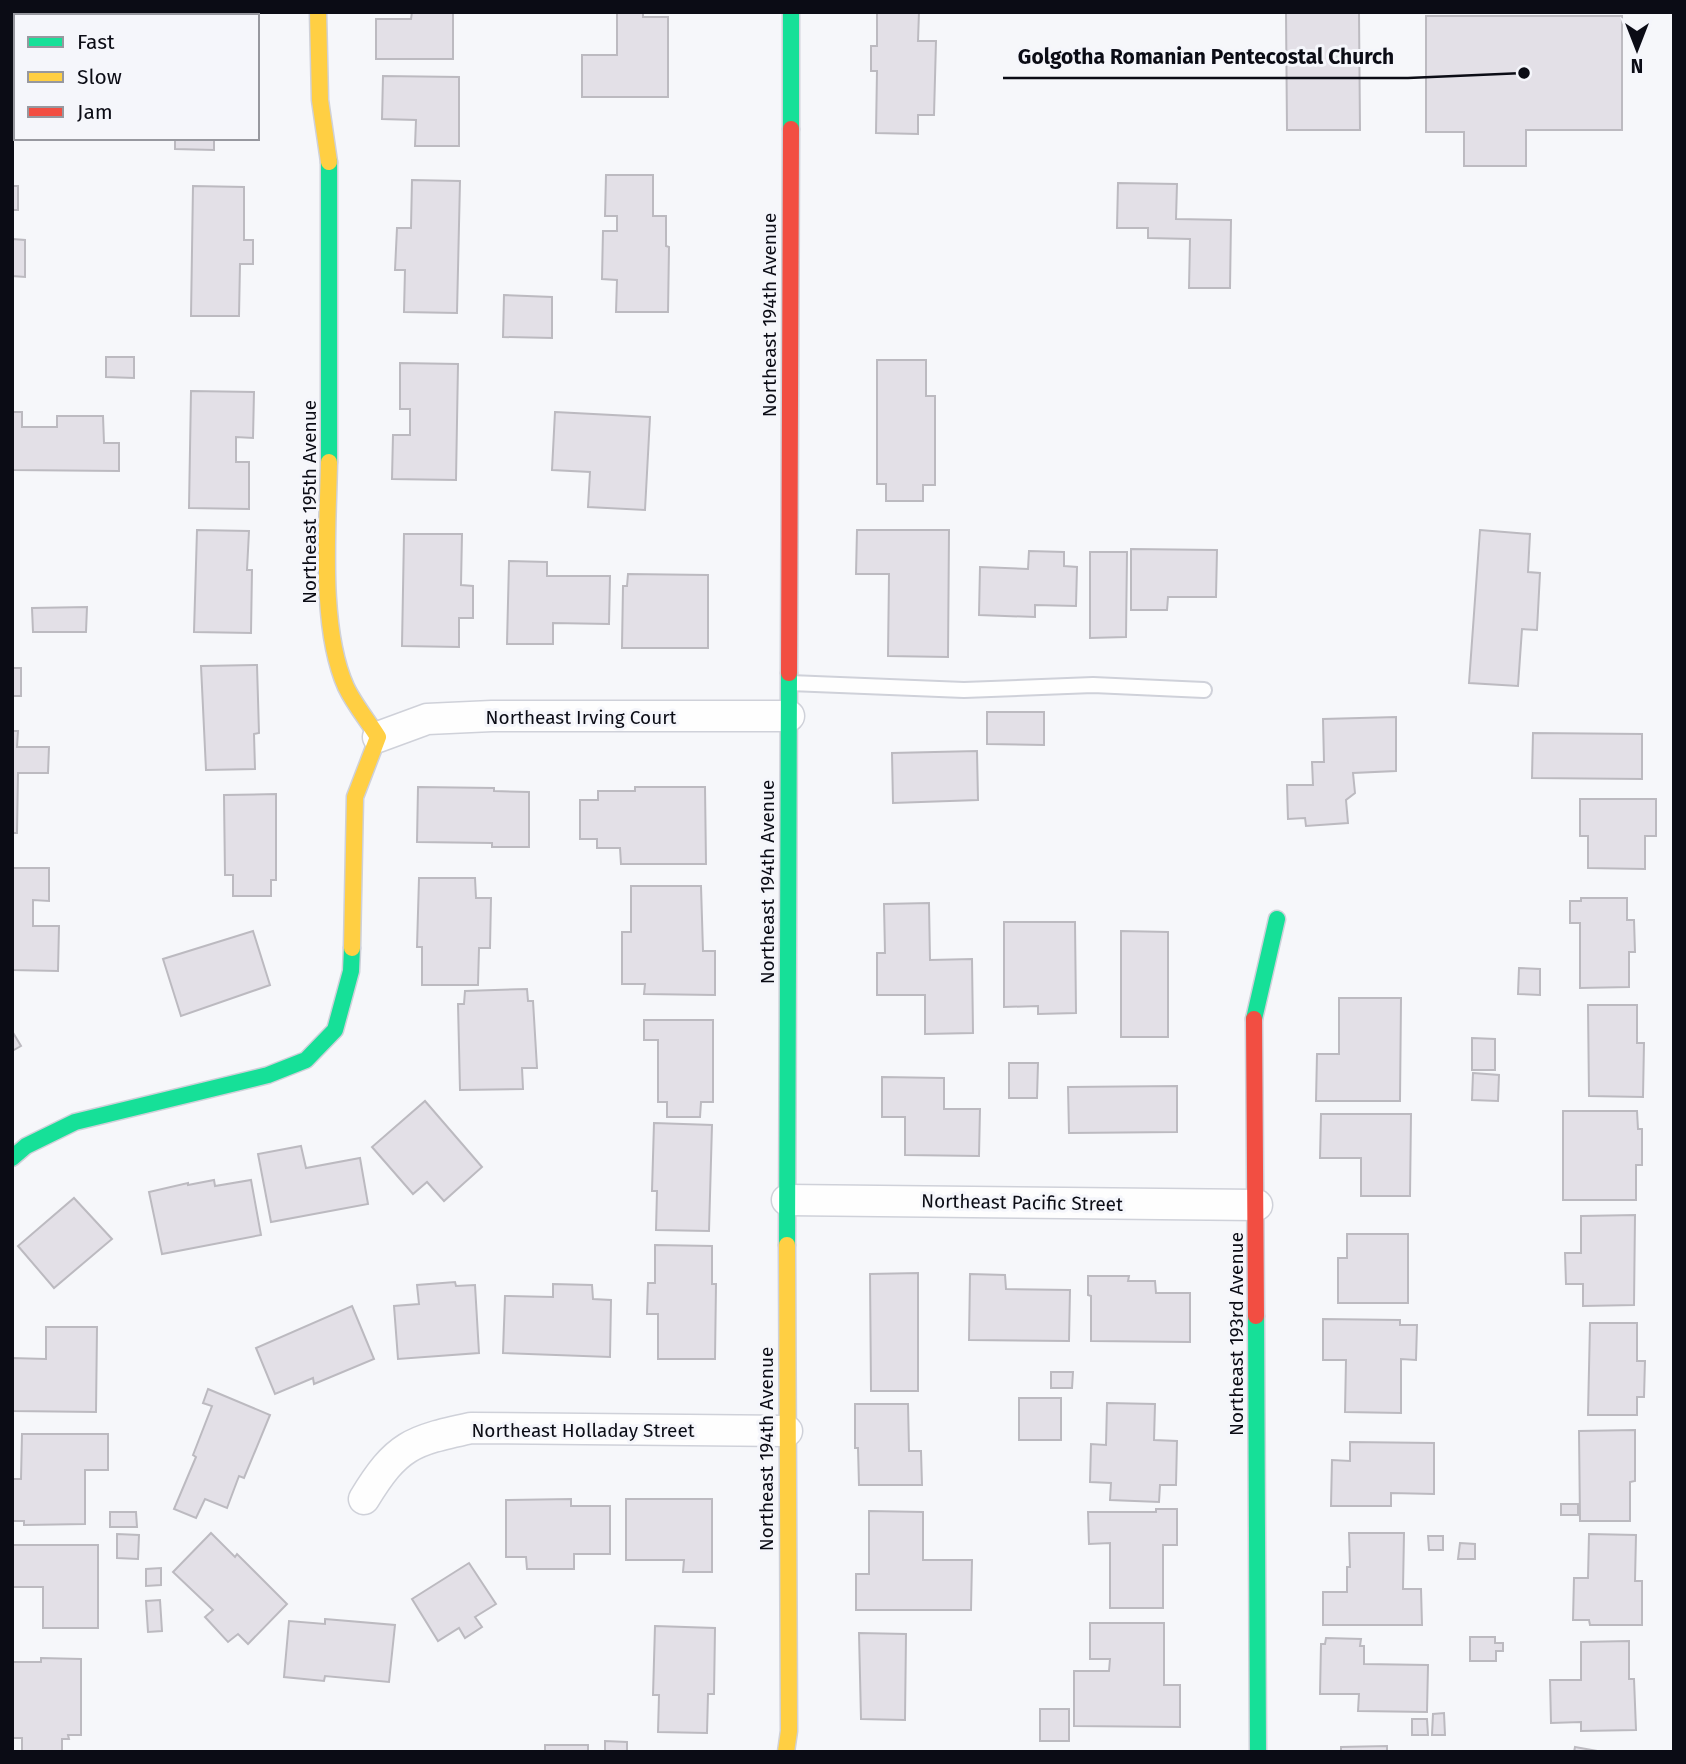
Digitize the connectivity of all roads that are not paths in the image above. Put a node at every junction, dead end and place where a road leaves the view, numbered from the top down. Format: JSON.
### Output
{"nodes":[{"id":1,"x":318,"y":12,"type":"edge"},
{"id":2,"x":791,"y":12,"type":"edge"},
{"id":3,"x":789,"y":683,"type":"junction"},
{"id":4,"x":1204,"y":690,"type":"dead end"},
{"id":5,"x":789,"y":716,"type":"junction"},
{"id":6,"x":378,"y":737,"type":"junction"},
{"id":7,"x":1277,"y":919,"type":"dead end"},
{"id":8,"x":12,"y":1158,"type":"edge"},
{"id":9,"x":787,"y":1200,"type":"junction"},
{"id":10,"x":1257,"y":1205,"type":"junction"},
{"id":11,"x":787,"y":1431,"type":"junction"},
{"id":12,"x":364,"y":1499,"type":"dead end"},
{"id":13,"x":786,"y":1752,"type":"edge"},
{"id":14,"x":1258,"y":1752,"type":"edge"}],
"edges":[{"from":1,"to":6,"type":"street","name":"Northeast 195th Avenue"},
{"from":2,"to":3,"type":"street","name":"Northeast 194th Avenue"},
{"from":3,"to":4,"type":"lane"},
{"from":3,"to":5,"type":"street","name":"Northeast 194th Avenue"},
{"from":5,"to":6,"type":"street","name":"Northeast Irving Court"},
{"from":5,"to":9,"type":"street","name":"Northeast 194th Avenue"},
{"from":6,"to":8,"type":"street"},
{"from":7,"to":10,"type":"street","name":"Northeast 193rd Avenue"},
{"from":9,"to":10,"type":"street","name":"Northeast Pacific Street"},
{"from":9,"to":11,"type":"street","name":"Northeast 194th Avenue"},
{"from":10,"to":14,"type":"street","name":"Northeast 193rd Avenue"},
{"from":11,"to":12,"type":"street","name":"Northeast Holladay Street"},
{"from":11,"to":13,"type":"street","name":"Northeast 194th Avenue"}]}
